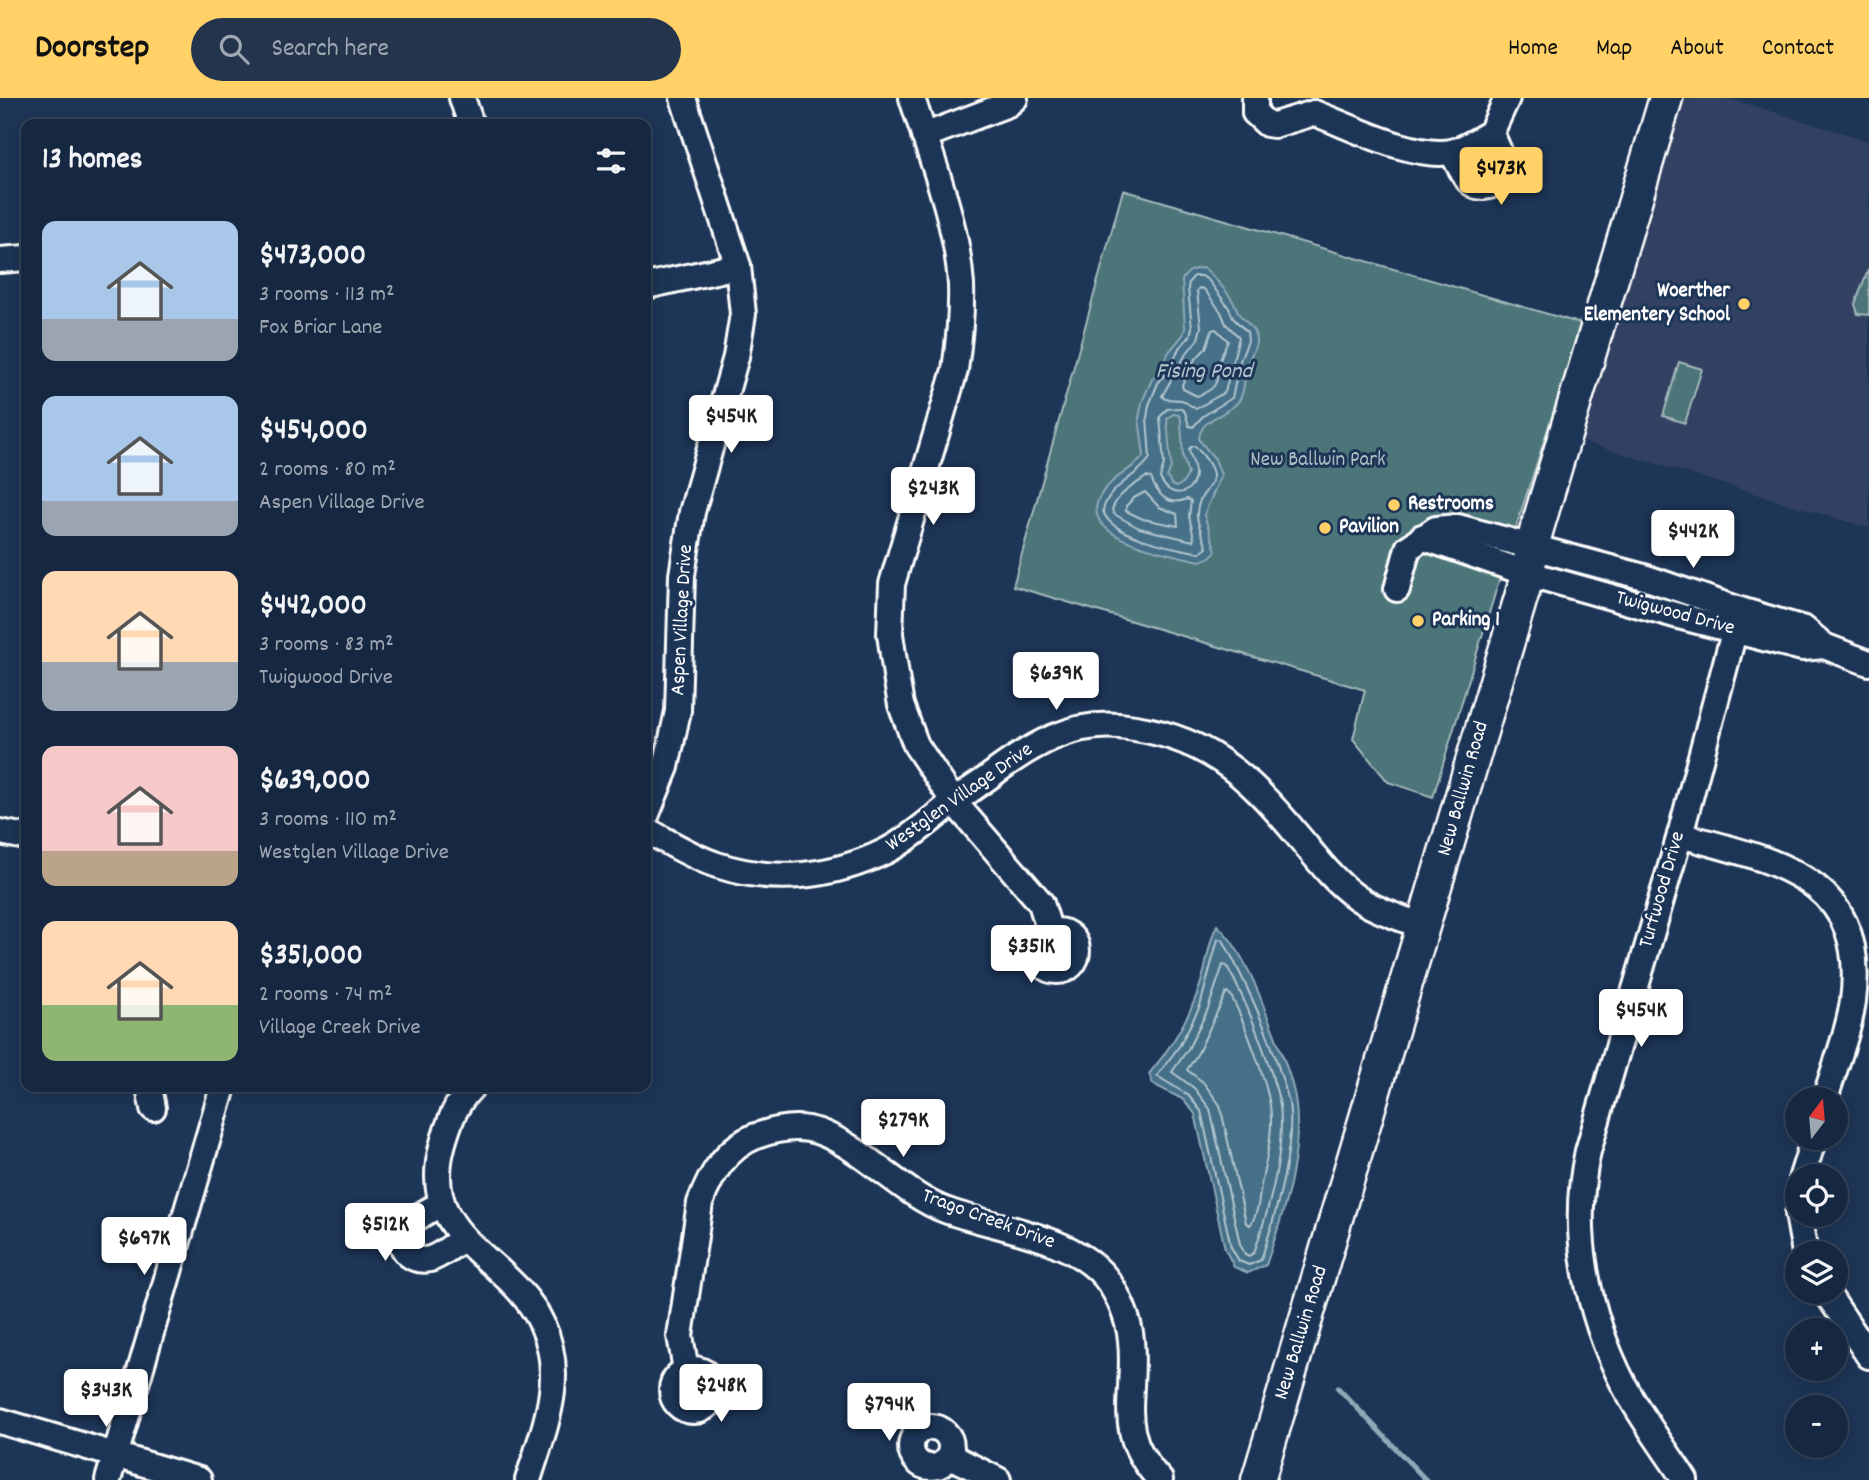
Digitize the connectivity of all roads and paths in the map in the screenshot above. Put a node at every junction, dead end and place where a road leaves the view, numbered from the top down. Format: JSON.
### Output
{"nodes":[{"id":1,"x":462,"y":98,"type":"edge"},
{"id":2,"x":683,"y":98,"type":"edge"},
{"id":3,"x":912,"y":98,"type":"edge"},
{"id":4,"x":1015,"y":98,"type":"edge"},
{"id":5,"x":1255,"y":98,"type":"edge"},
{"id":6,"x":1507,"y":98,"type":"edge"},
{"id":7,"x":1666,"y":98,"type":"edge"},
{"id":8,"x":1309,"y":106,"type":"edge"},
{"id":9,"x":469,"y":119,"type":"edge"},
{"id":10,"x":1491,"y":133,"type":"junction"},
{"id":11,"x":924,"y":136,"type":"junction"},
{"id":12,"x":1452,"y":152,"type":"junction"},
{"id":13,"x":21,"y":259,"type":"edge"},
{"id":14,"x":0,"y":261,"type":"edge"},
{"id":15,"x":738,"y":267,"type":"junction"},
{"id":16,"x":651,"y":285,"type":"edge"},
{"id":17,"x":1530,"y":560,"type":"junction"},
{"id":18,"x":1397,"y":589,"type":"dead end"},
{"id":19,"x":1737,"y":621,"type":"junction"},
{"id":20,"x":1869,"y":663,"type":"edge"},
{"id":21,"x":954,"y":802,"type":"junction"},
{"id":22,"x":651,"y":804,"type":"edge"},
{"id":23,"x":0,"y":832,"type":"edge"},
{"id":24,"x":651,"y":832,"type":"edge"},
{"id":25,"x":1679,"y":835,"type":"junction"},
{"id":26,"x":21,"y":836,"type":"edge"},
{"id":27,"x":1423,"y":927,"type":"junction"},
{"id":28,"x":1050,"y":932,"type":"dead end"},
{"id":29,"x":1828,"y":1087,"type":"edge"},
{"id":30,"x":222,"y":1092,"type":"edge"},
{"id":31,"x":467,"y":1092,"type":"edge"},
{"id":32,"x":440,"y":1205,"type":"junction"},
{"id":33,"x":463,"y":1239,"type":"junction"},
{"id":34,"x":1834,"y":1304,"type":"edge"},
{"id":35,"x":1869,"y":1356,"type":"edge"},
{"id":36,"x":686,"y":1370,"type":"dead end"},
{"id":37,"x":0,"y":1421,"type":"edge"},
{"id":38,"x":116,"y":1456,"type":"junction"},
{"id":39,"x":950,"y":1456,"type":"dead end"},
{"id":40,"x":1155,"y":1478,"type":"edge"},
{"id":41,"x":108,"y":1480,"type":"edge"},
{"id":42,"x":199,"y":1480,"type":"edge"},
{"id":43,"x":528,"y":1480,"type":"edge"},
{"id":44,"x":998,"y":1480,"type":"edge"},
{"id":45,"x":1258,"y":1480,"type":"edge"},
{"id":46,"x":1685,"y":1480,"type":"edge"}],
"edges":[{"from":1,"to":9,"type":"street"},
{"from":2,"to":15,"type":"street","name":"Aspen Village Drive"},
{"from":3,"to":11,"type":"street"},
{"from":4,"to":11,"type":"street"},
{"from":5,"to":8,"type":"street"},
{"from":6,"to":10,"type":"street"},
{"from":7,"to":17,"type":"main road","name":"New Ballwin Road"},
{"from":8,"to":12,"type":"street"},
{"from":10,"to":12,"type":"street"},
{"from":10,"to":12,"type":"street"},
{"from":11,"to":21,"type":"street"},
{"from":13,"to":14,"type":"street"},
{"from":15,"to":16,"type":"street"},
{"from":15,"to":22,"type":"street","name":"Aspen Village Drive"},
{"from":17,"to":18,"type":"street"},
{"from":17,"to":19,"type":"street","name":"Twigwood Drive"},
{"from":17,"to":27,"type":"main road","name":"New Ballwin Road"},
{"from":19,"to":20,"type":"street","name":"Twigwood Drive"},
{"from":19,"to":25,"type":"street","name":"Turfwood Drive"},
{"from":21,"to":24,"type":"street","name":"Westglen Village Drive"},
{"from":21,"to":27,"type":"street","name":"Westglen Village Drive"},
{"from":21,"to":28,"type":"street"},
{"from":23,"to":26,"type":"street"},
{"from":25,"to":29,"type":"street"},
{"from":25,"to":46,"type":"street","name":"Turfwood Drive"},
{"from":27,"to":45,"type":"main road","name":"New Ballwin Road"},
{"from":30,"to":38,"type":"street"},
{"from":31,"to":32,"type":"street"},
{"from":32,"to":33,"type":"street"},
{"from":32,"to":33,"type":"street"},
{"from":33,"to":43,"type":"street"},
{"from":34,"to":35,"type":"street"},
{"from":36,"to":40,"type":"street","name":"Trago Creek Drive"},
{"from":37,"to":38,"type":"street"},
{"from":38,"to":41,"type":"street"},
{"from":38,"to":42,"type":"street"},
{"from":39,"to":44,"type":"street"}]}
